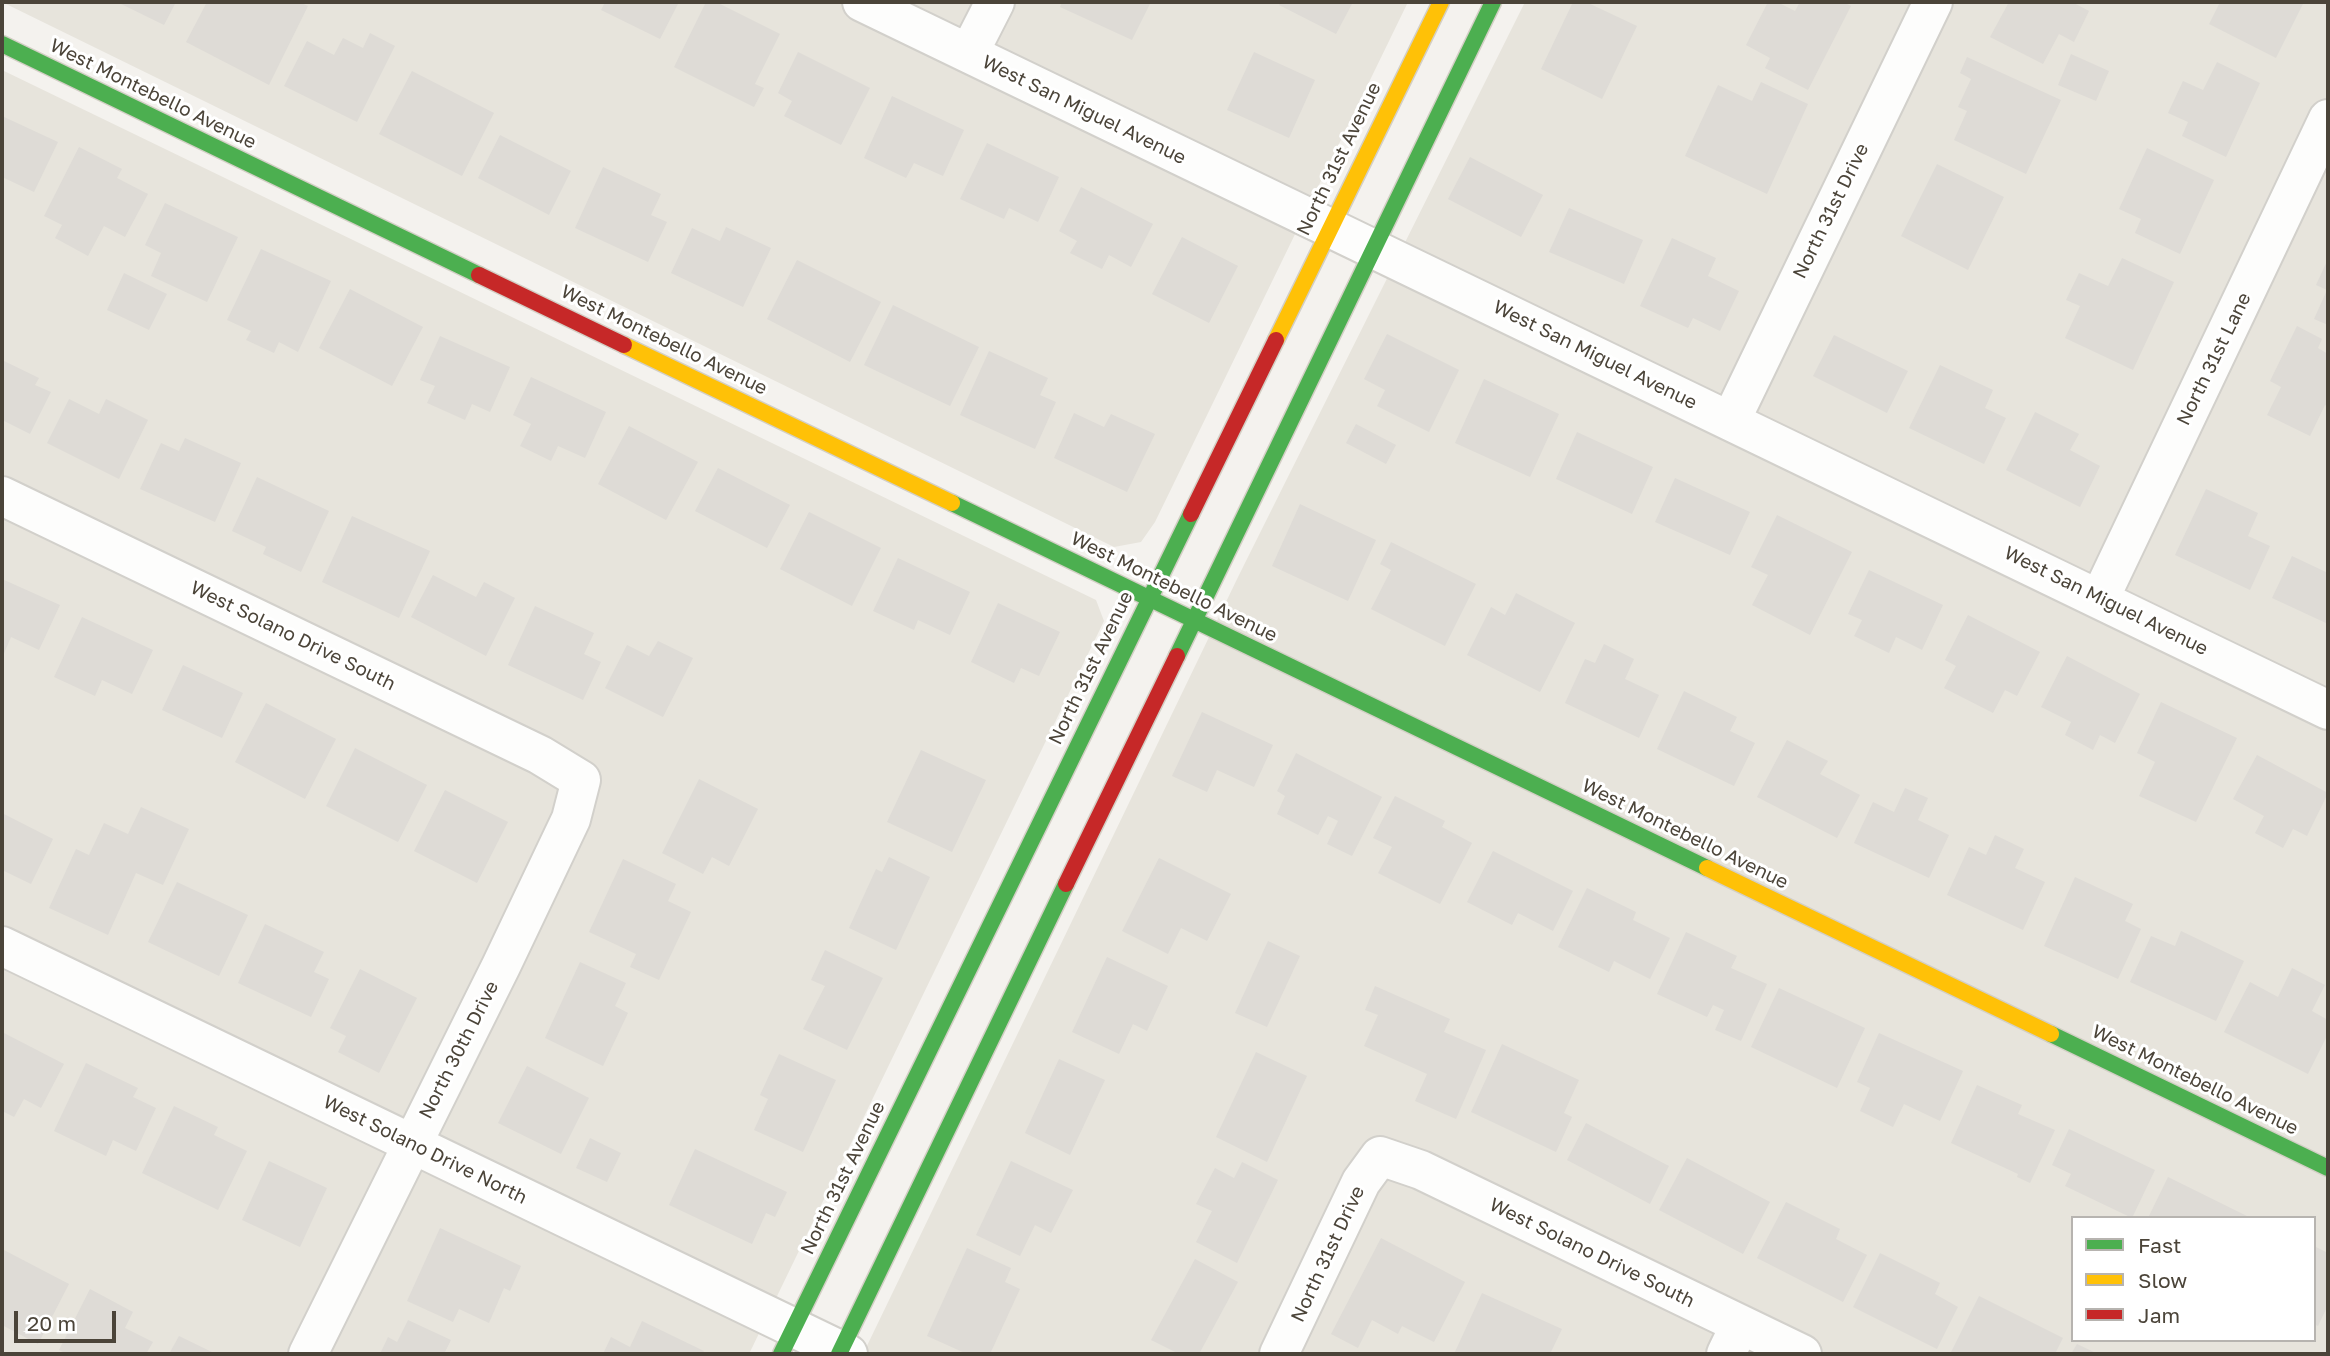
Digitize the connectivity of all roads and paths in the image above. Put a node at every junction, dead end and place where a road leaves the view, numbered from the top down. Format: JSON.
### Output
{"nodes":[{"id":1,"x":862,"y":2,"type":"edge"},
{"id":2,"x":995,"y":2,"type":"edge"},
{"id":3,"x":1441,"y":2,"type":"edge"},
{"id":4,"x":1493,"y":2,"type":"edge"},
{"id":5,"x":1933,"y":2,"type":"edge"},
{"id":6,"x":2,"y":44,"type":"edge"},
{"id":7,"x":969,"y":54,"type":"junction"},
{"id":8,"x":2328,"y":119,"type":"edge"},
{"id":9,"x":1328,"y":228,"type":"junction"},
{"id":10,"x":1372,"y":248,"type":"junction"},
{"id":11,"x":1731,"y":420,"type":"junction"},
{"id":12,"x":2,"y":496,"type":"edge"},
{"id":13,"x":1149,"y":598,"type":"junction"},
{"id":14,"x":2100,"y":598,"type":"junction"},
{"id":15,"x":1193,"y":620,"type":"junction"},
{"id":16,"x":2328,"y":710,"type":"edge"},
{"id":17,"x":581,"y":780,"type":"joint"},
{"id":18,"x":2,"y":946,"type":"edge"},
{"id":19,"x":411,"y":1144,"type":"junction"},
{"id":20,"x":1380,"y":1156,"type":"joint"},
{"id":21,"x":2328,"y":1168,"type":"edge"},
{"id":22,"x":1733,"y":1340,"type":"edge"},
{"id":23,"x":787,"y":1341,"type":"edge"},
{"id":24,"x":843,"y":1353,"type":"edge"},
{"id":25,"x":308,"y":1354,"type":"edge"},
{"id":26,"x":1279,"y":1354,"type":"edge"},
{"id":27,"x":1802,"y":1354,"type":"edge"}],
"edges":[{"from":1,"to":7,"type":"street","name":"West San Miguel Avenue"},
{"from":2,"to":7,"type":"street"},
{"from":3,"to":9,"type":"street","name":"North 31st Avenue"},
{"from":4,"to":10,"type":"street"},
{"from":5,"to":11,"type":"street","name":"North 31st Drive"},
{"from":6,"to":13,"type":"street","name":"West Montebello Avenue"},
{"from":7,"to":9,"type":"street","name":"West San Miguel Avenue"},
{"from":8,"to":14,"type":"street","name":"North 31st Lane"},
{"from":9,"to":10,"type":"street","name":"West San Miguel Avenue"},
{"from":9,"to":13,"type":"street","name":"North 31st Avenue"},
{"from":10,"to":11,"type":"street","name":"West San Miguel Avenue"},
{"from":10,"to":15,"type":"street"},
{"from":11,"to":14,"type":"street","name":"West San Miguel Avenue"},
{"from":12,"to":17,"type":"street","name":"West Solano Drive South"},
{"from":13,"to":15,"type":"street","name":"West Montebello Avenue"},
{"from":13,"to":23,"type":"street","name":"North 31st Avenue"},
{"from":14,"to":16,"type":"street","name":"West San Miguel Avenue"},
{"from":15,"to":21,"type":"street","name":"West Montebello Avenue"},
{"from":15,"to":24,"type":"street"},
{"from":17,"to":19,"type":"street","name":"North 30th Drive"},
{"from":18,"to":19,"type":"street","name":"West Solano Drive North"},
{"from":19,"to":23,"type":"street","name":"West Solano Drive North"},
{"from":19,"to":25,"type":"street","name":"North 30th Drive"},
{"from":20,"to":22,"type":"street","name":"West Solano Drive South"},
{"from":20,"to":26,"type":"street","name":"North 31st Drive"},
{"from":22,"to":27,"type":"street","name":"West Solano Drive South"},
{"from":23,"to":24,"type":"street","name":"West Solano Drive North"}]}
